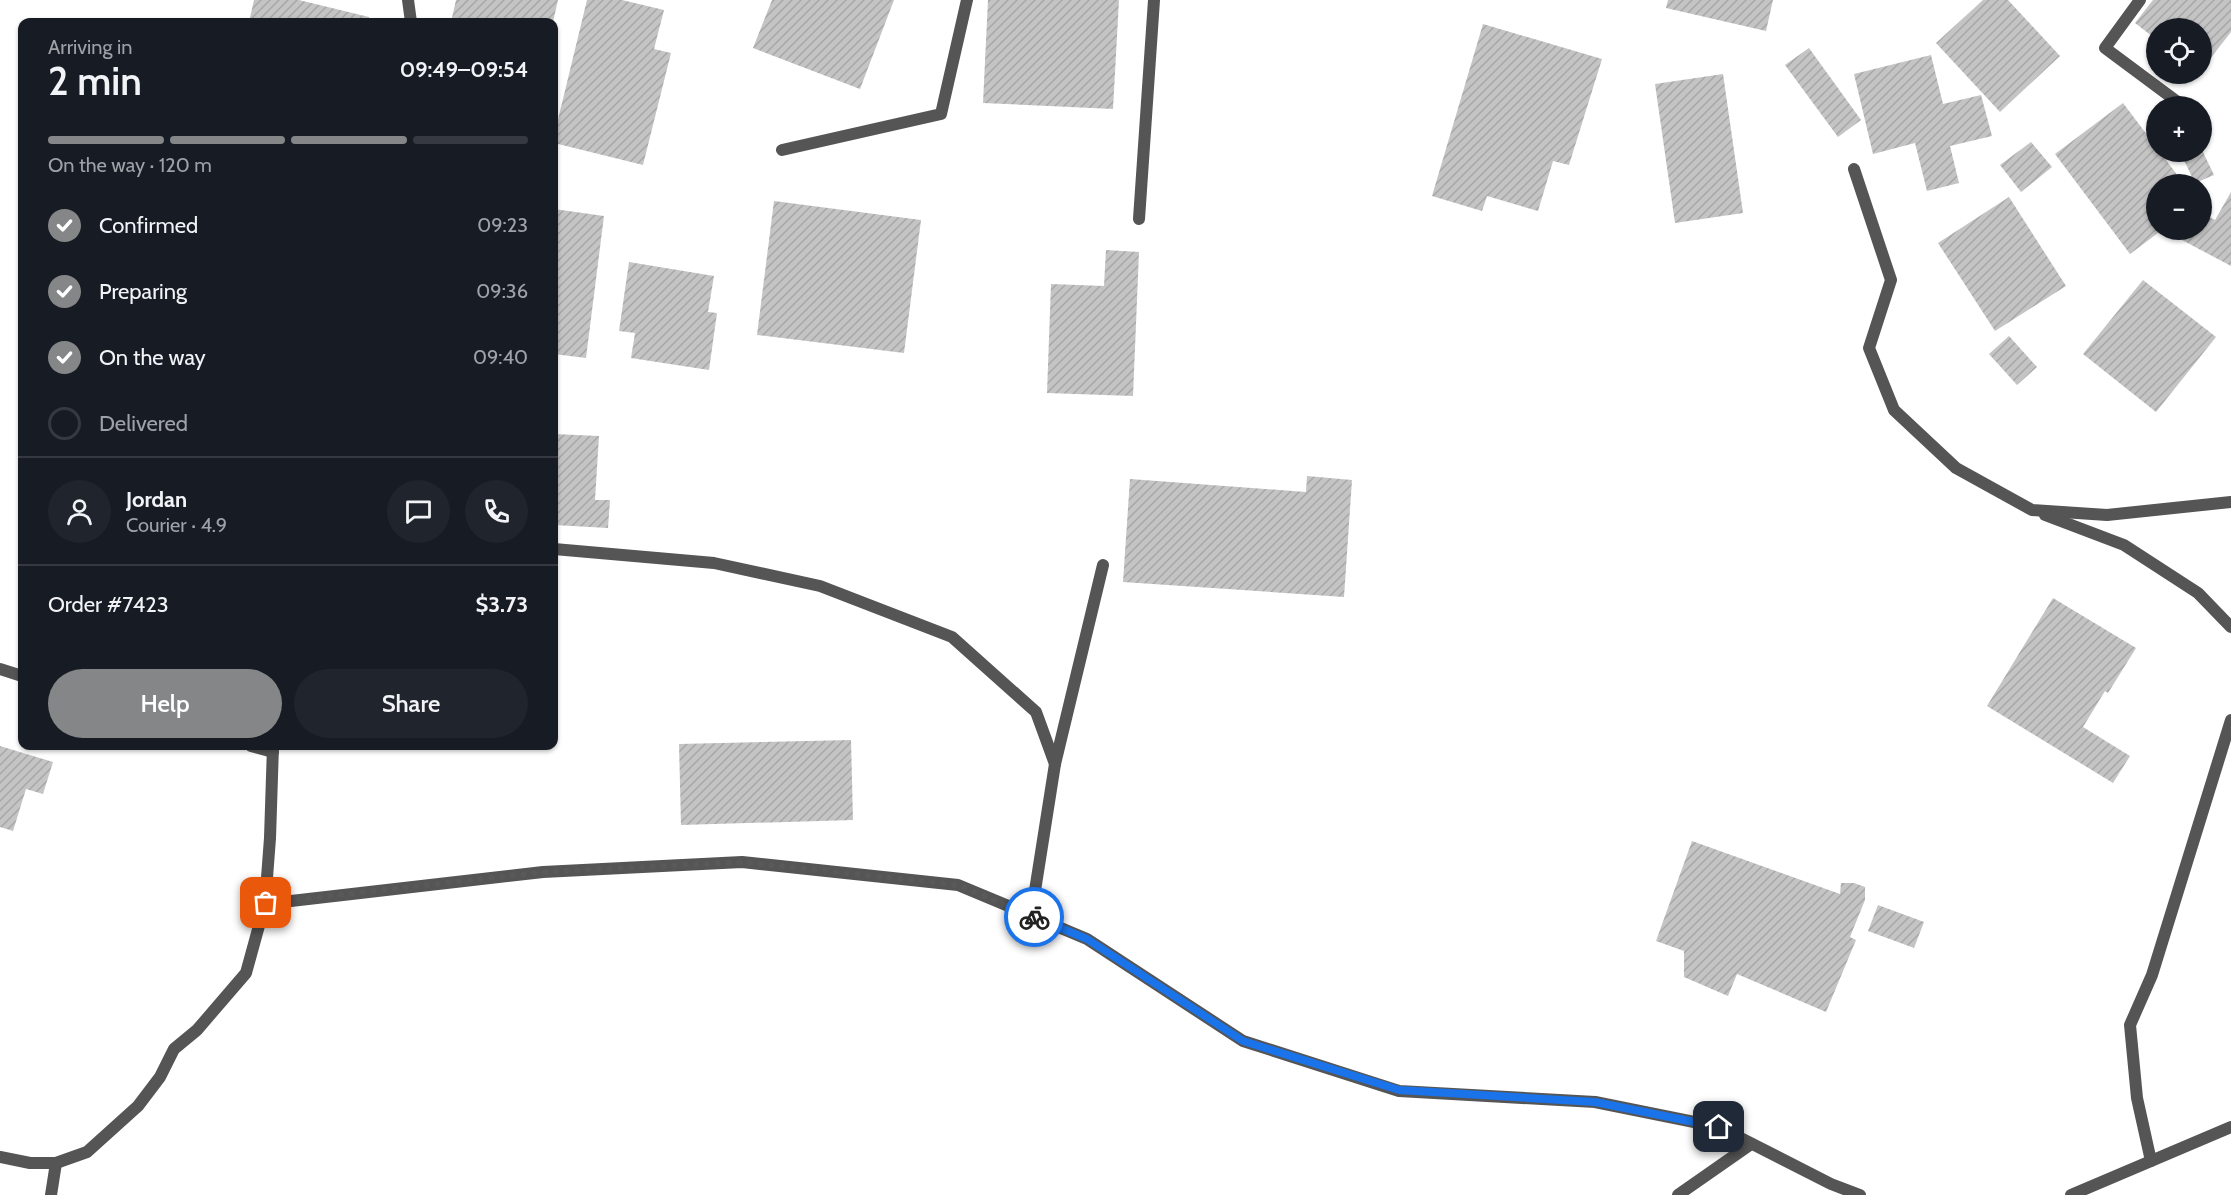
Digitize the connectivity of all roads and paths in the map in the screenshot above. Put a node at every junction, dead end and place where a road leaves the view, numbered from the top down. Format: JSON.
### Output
{"nodes":[{"id":1,"x":408,"y":0,"type":"edge"},
{"id":2,"x":967,"y":0,"type":"edge"},
{"id":3,"x":1154,"y":0,"type":"edge"},
{"id":4,"x":2140,"y":0,"type":"edge"},
{"id":5,"x":410,"y":18,"type":"edge"},
{"id":6,"x":2170,"y":96,"type":"edge"},
{"id":7,"x":782,"y":150,"type":"dead end"},
{"id":8,"x":1854,"y":170,"type":"dead end"},
{"id":9,"x":1139,"y":219,"type":"dead end"},
{"id":10,"x":2231,"y":502,"type":"edge"},
{"id":11,"x":2032,"y":510,"type":"junction"},
{"id":12,"x":558,"y":549,"type":"edge"},
{"id":13,"x":1102,"y":565,"type":"dead end"},
{"id":14,"x":2231,"y":627,"type":"edge"},
{"id":15,"x":0,"y":669,"type":"edge"},
{"id":16,"x":18,"y":675,"type":"edge"},
{"id":17,"x":2231,"y":720,"type":"edge"},
{"id":18,"x":273,"y":750,"type":"edge"},
{"id":19,"x":1055,"y":764,"type":"junction"},
{"id":20,"x":266,"y":903,"type":"junction"},
{"id":21,"x":1031,"y":916,"type":"junction"},
{"id":22,"x":2231,"y":1127,"type":"edge"},
{"id":23,"x":1751,"y":1144,"type":"junction"},
{"id":24,"x":0,"y":1157,"type":"edge"},
{"id":25,"x":2151,"y":1161,"type":"junction"},
{"id":26,"x":56,"y":1163,"type":"junction"},
{"id":27,"x":51,"y":1195,"type":"edge"},
{"id":28,"x":1678,"y":1195,"type":"edge"},
{"id":29,"x":1860,"y":1195,"type":"edge"},
{"id":30,"x":2071,"y":1195,"type":"edge"}],
"edges":[{"from":1,"to":5,"type":"street"},
{"from":2,"to":7,"type":"street"},
{"from":3,"to":9,"type":"street"},
{"from":4,"to":6,"type":"street"},
{"from":8,"to":11,"type":"street"},
{"from":10,"to":11,"type":"street"},
{"from":11,"to":14,"type":"street"},
{"from":12,"to":19,"type":"street"},
{"from":13,"to":19,"type":"street"},
{"from":15,"to":16,"type":"street"},
{"from":17,"to":25,"type":"street"},
{"from":18,"to":20,"type":"street"},
{"from":19,"to":21,"type":"street"},
{"from":20,"to":21,"type":"street"},
{"from":20,"to":26,"type":"street"},
{"from":21,"to":23,"type":"street"},
{"from":22,"to":25,"type":"street"},
{"from":23,"to":28,"type":"street"},
{"from":23,"to":29,"type":"street"},
{"from":24,"to":26,"type":"street"},
{"from":25,"to":30,"type":"street"},
{"from":26,"to":27,"type":"street"}]}
